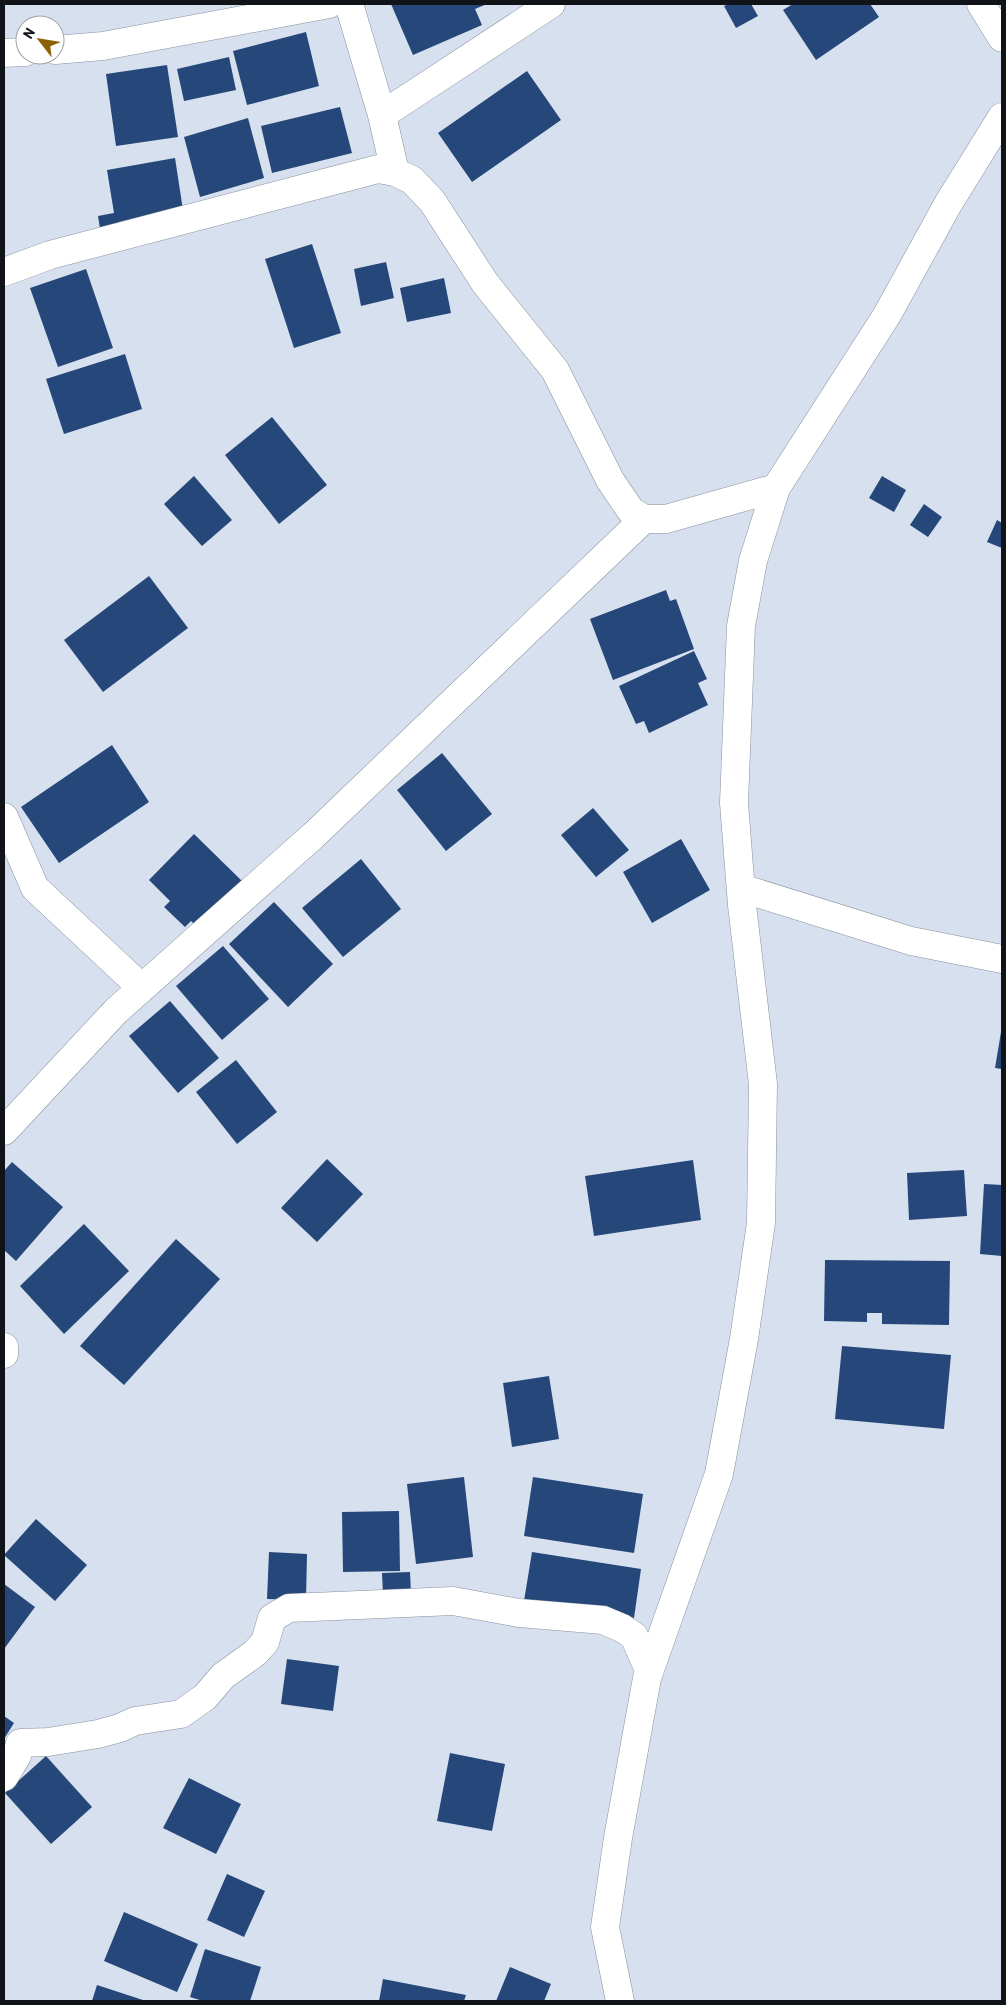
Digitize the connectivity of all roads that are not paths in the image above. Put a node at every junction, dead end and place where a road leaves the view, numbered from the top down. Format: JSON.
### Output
{"nodes":[{"id":1,"x":329,"y":4,"type":"edge"},
{"id":2,"x":349,"y":4,"type":"edge"},
{"id":3,"x":551,"y":4,"type":"edge"},
{"id":4,"x":981,"y":4,"type":"edge"},
{"id":5,"x":1002,"y":38,"type":"edge"},
{"id":6,"x":65,"y":49,"type":"edge"},
{"id":7,"x":382,"y":115,"type":"junction"},
{"id":8,"x":1002,"y":117,"type":"edge"},
{"id":9,"x":395,"y":172,"type":"junction"},
{"id":10,"x":4,"y":272,"type":"edge"},
{"id":11,"x":776,"y":488,"type":"junction"},
{"id":12,"x":644,"y":519,"type":"junction"},
{"id":13,"x":4,"y":817,"type":"edge"},
{"id":14,"x":741,"y":888,"type":"junction"},
{"id":15,"x":1002,"y":959,"type":"edge"},
{"id":16,"x":142,"y":988,"type":"junction"},
{"id":17,"x":4,"y":1132,"type":"edge"},
{"id":18,"x":4,"y":1347,"type":"edge"},
{"id":19,"x":4,"y":1354,"type":"edge"},
{"id":20,"x":649,"y":1670,"type":"junction"},
{"id":21,"x":4,"y":1777,"type":"edge"},
{"id":22,"x":620,"y":2001,"type":"edge"}],
"edges":[{"from":1,"to":6,"type":"street"},
{"from":2,"to":7,"type":"street"},
{"from":3,"to":7,"type":"street"},
{"from":4,"to":5,"type":"street"},
{"from":7,"to":9,"type":"street"},
{"from":8,"to":11,"type":"street"},
{"from":9,"to":10,"type":"street"},
{"from":9,"to":12,"type":"street"},
{"from":11,"to":12,"type":"street"},
{"from":11,"to":14,"type":"street"},
{"from":12,"to":16,"type":"street"},
{"from":13,"to":16,"type":"street"},
{"from":14,"to":15,"type":"street"},
{"from":14,"to":20,"type":"street"},
{"from":16,"to":17,"type":"street"},
{"from":18,"to":19,"type":"street"},
{"from":20,"to":21,"type":"street"},
{"from":20,"to":22,"type":"street"}]}
